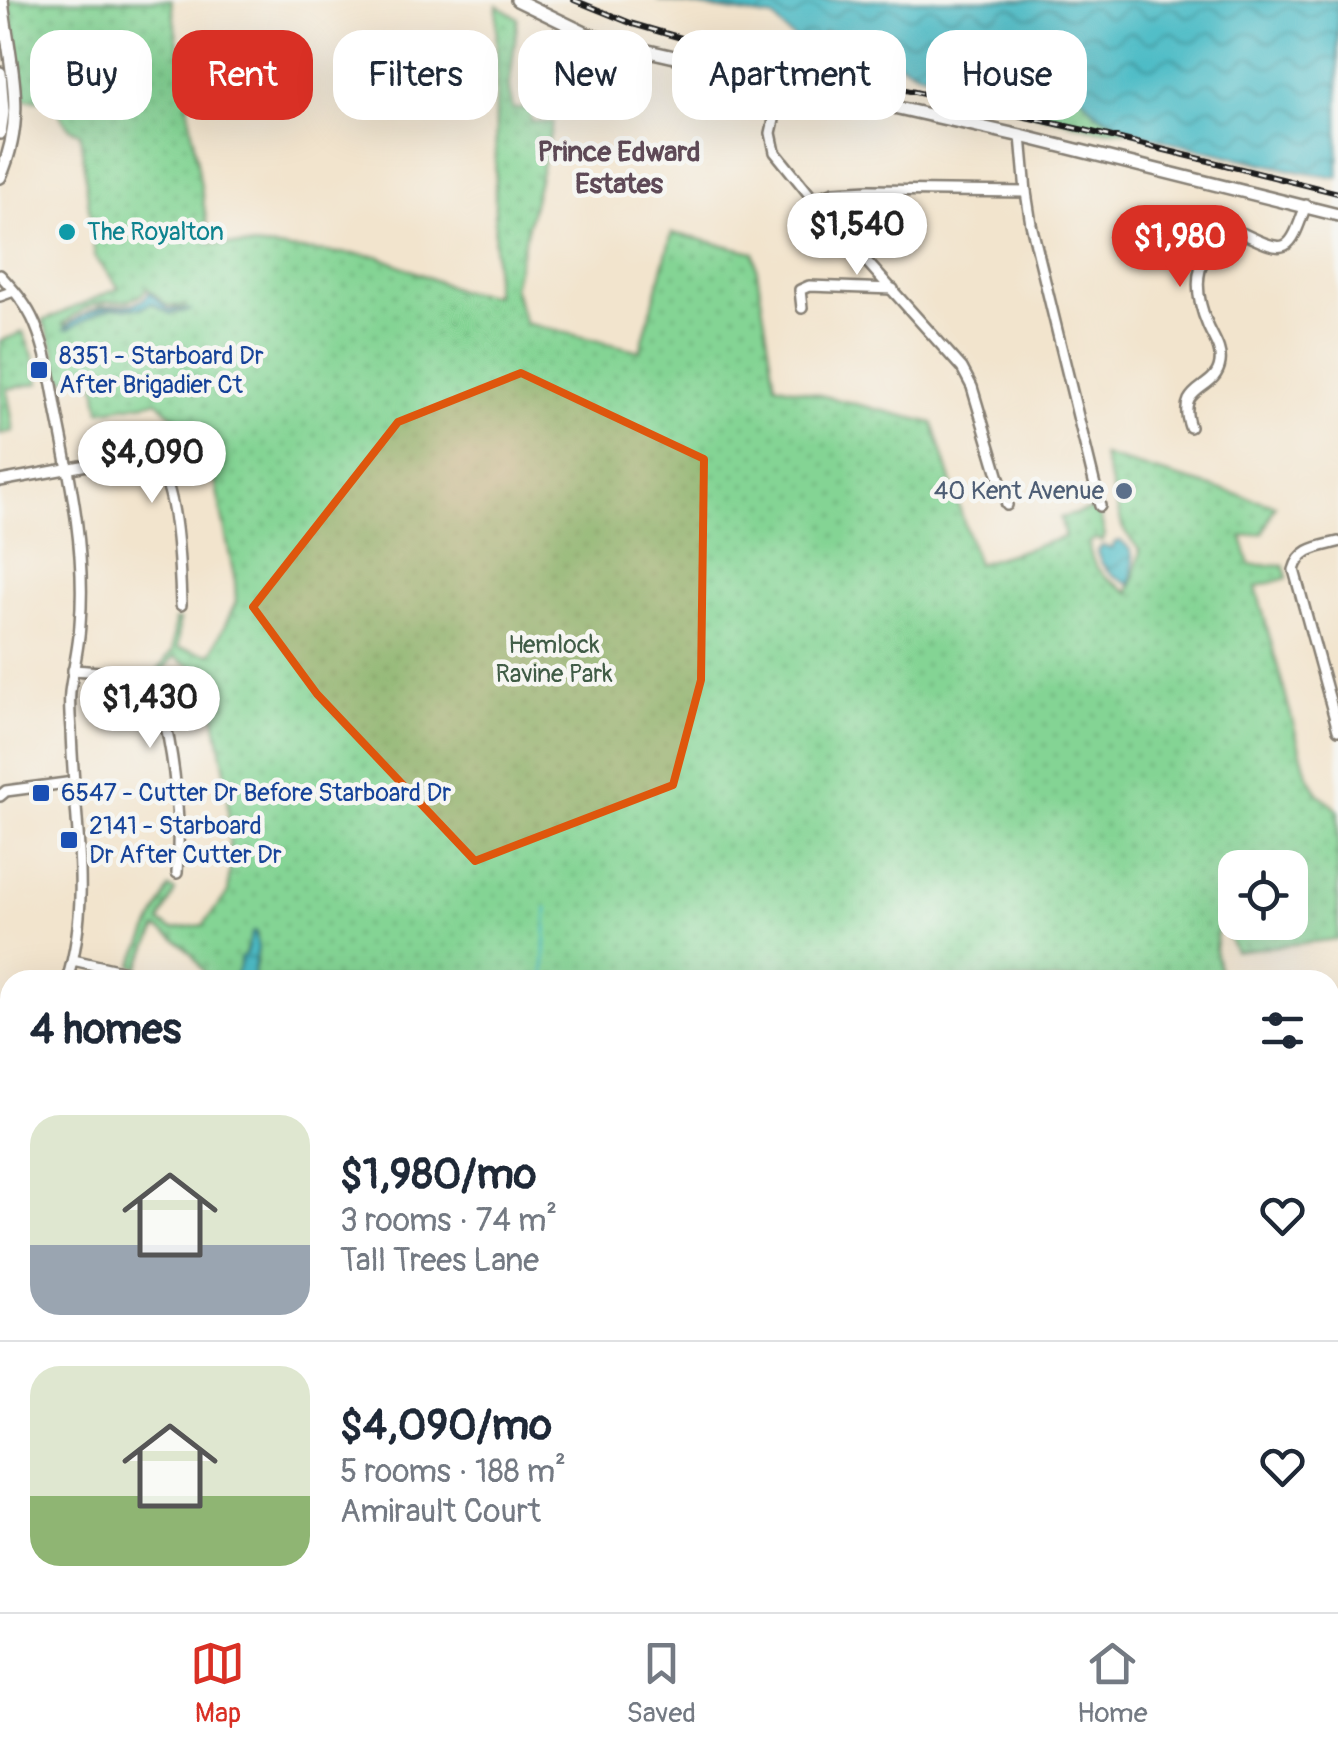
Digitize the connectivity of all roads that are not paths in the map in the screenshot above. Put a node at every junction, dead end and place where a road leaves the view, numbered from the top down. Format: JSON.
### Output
{"nodes":[{"id":1,"x":2,"y":0,"type":"edge"},
{"id":2,"x":517,"y":0,"type":"edge"},
{"id":3,"x":672,"y":56,"type":"edge"},
{"id":4,"x":0,"y":74,"type":"edge"},
{"id":5,"x":906,"y":110,"type":"edge"},
{"id":6,"x":774,"y":120,"type":"edge"},
{"id":7,"x":0,"y":134,"type":"edge"},
{"id":8,"x":1021,"y":136,"type":"junction"},
{"id":9,"x":0,"y":177,"type":"edge"},
{"id":10,"x":1026,"y":192,"type":"junction"},
{"id":11,"x":814,"y":199,"type":"junction"},
{"id":12,"x":1306,"y":205,"type":"junction"},
{"id":13,"x":1338,"y":215,"type":"edge"},
{"id":14,"x":0,"y":275,"type":"edge"},
{"id":15,"x":14,"y":290,"type":"junction"},
{"id":16,"x":893,"y":290,"type":"junction"},
{"id":17,"x":0,"y":296,"type":"edge"},
{"id":18,"x":802,"y":308,"type":"dead end"},
{"id":19,"x":1190,"y":427,"type":"dead end"},
{"id":20,"x":68,"y":469,"type":"junction"},
{"id":21,"x":0,"y":481,"type":"edge"},
{"id":22,"x":1007,"y":504,"type":"dead end"},
{"id":23,"x":1100,"y":506,"type":"dead end"},
{"id":24,"x":1338,"y":542,"type":"edge"},
{"id":25,"x":182,"y":604,"type":"dead end"},
{"id":26,"x":73,"y":670,"type":"junction"},
{"id":27,"x":1338,"y":730,"type":"edge"},
{"id":28,"x":74,"y":782,"type":"junction"},
{"id":29,"x":2,"y":790,"type":"edge"},
{"id":30,"x":177,"y":873,"type":"dead end"},
{"id":31,"x":73,"y":960,"type":"junction"},
{"id":32,"x":70,"y":970,"type":"edge"},
{"id":33,"x":117,"y":970,"type":"edge"}],
"edges":[{"from":1,"to":9,"type":"main road"},
{"from":2,"to":3,"type":"main road"},
{"from":4,"to":7,"type":"main road"},
{"from":5,"to":8,"type":"main road"},
{"from":6,"to":11,"type":"street"},
{"from":8,"to":10,"type":"street"},
{"from":8,"to":12,"type":"main road"},
{"from":10,"to":11,"type":"street"},
{"from":10,"to":23,"type":"street"},
{"from":11,"to":16,"type":"street"},
{"from":12,"to":13,"type":"main road"},
{"from":12,"to":19,"type":"street"},
{"from":14,"to":15,"type":"street"},
{"from":15,"to":17,"type":"street"},
{"from":15,"to":20,"type":"street"},
{"from":16,"to":18,"type":"street"},
{"from":16,"to":22,"type":"street"},
{"from":20,"to":21,"type":"street"},
{"from":20,"to":25,"type":"street"},
{"from":20,"to":26,"type":"street"},
{"from":24,"to":27,"type":"street"},
{"from":26,"to":28,"type":"street"},
{"from":26,"to":30,"type":"street"},
{"from":28,"to":29,"type":"street"},
{"from":28,"to":31,"type":"street"},
{"from":31,"to":32,"type":"street"},
{"from":31,"to":33,"type":"street"}]}
